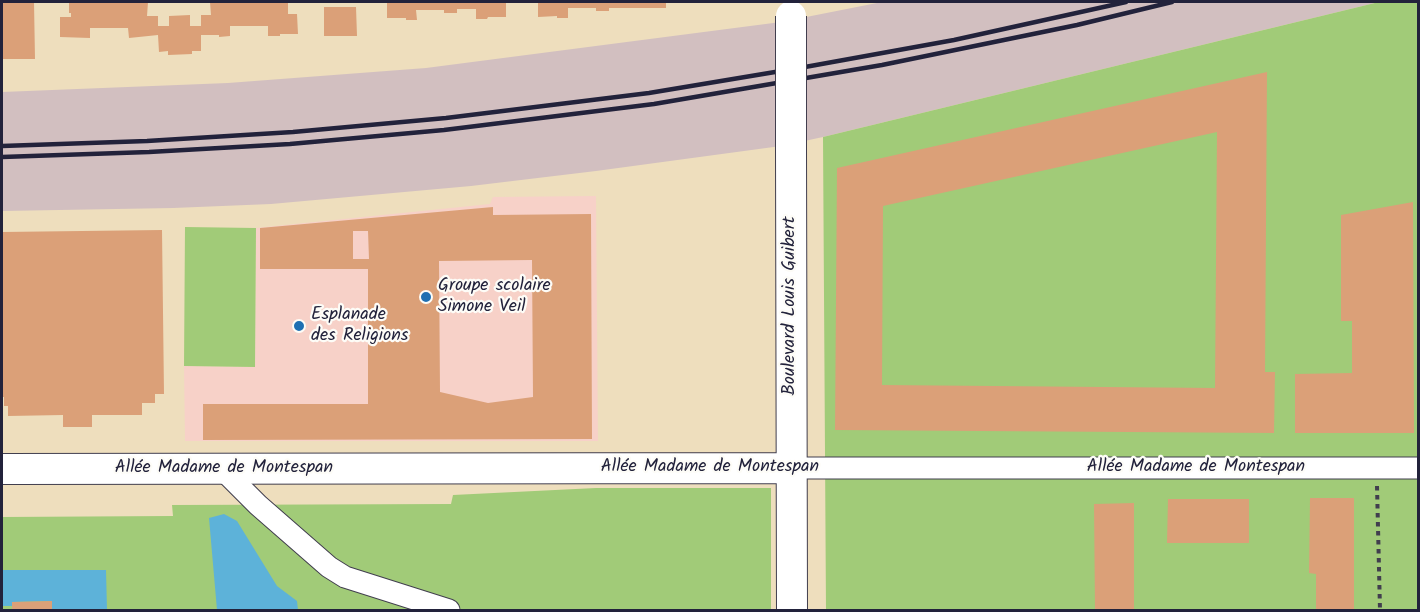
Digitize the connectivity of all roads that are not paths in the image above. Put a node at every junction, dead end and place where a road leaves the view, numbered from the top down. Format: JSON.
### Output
{"nodes":[{"id":1,"x":791,"y":9,"type":"edge"},
{"id":2,"x":791,"y":468,"type":"junction"},
{"id":3,"x":1419,"y":468,"type":"edge"},
{"id":4,"x":2,"y":469,"type":"edge"},
{"id":5,"x":222,"y":469,"type":"junction"},
{"id":6,"x":449,"y":610,"type":"edge"},
{"id":7,"x":792,"y":610,"type":"edge"}],
"edges":[{"from":1,"to":2,"type":"street","name":"Boulevard Louis Guibert","bridge":true},
{"from":2,"to":3,"type":"street","name":"Allée Madame de Montespan"},
{"from":2,"to":5,"type":"street","name":"Allée Madame de Montespan"},
{"from":2,"to":7,"type":"street","name":"Boulevard Louis Guibert"},
{"from":4,"to":5,"type":"street","name":"Allée Madame de Montespan"},
{"from":5,"to":6,"type":"street"}]}
